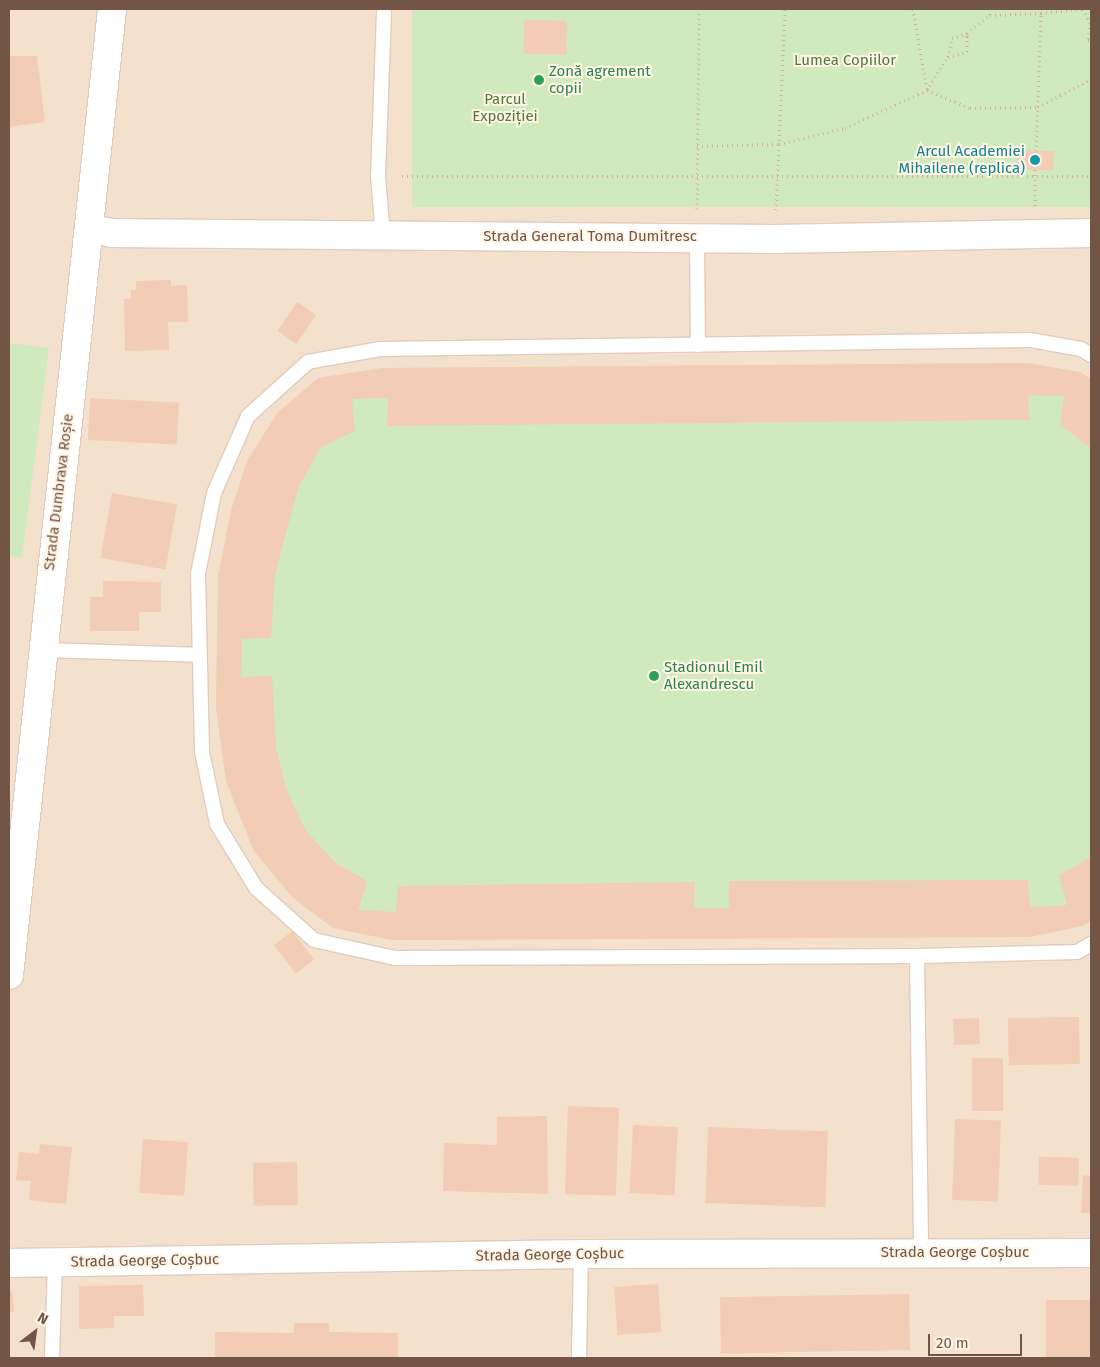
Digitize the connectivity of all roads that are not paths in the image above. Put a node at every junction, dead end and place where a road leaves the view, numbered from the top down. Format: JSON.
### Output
{"nodes":[{"id":1,"x":112,"y":9,"type":"edge"},
{"id":2,"x":384,"y":9,"type":"edge"},
{"id":3,"x":90,"y":229,"type":"junction"},
{"id":4,"x":1091,"y":234,"type":"edge"},
{"id":5,"x":383,"y":236,"type":"junction"},
{"id":6,"x":697,"y":238,"type":"junction"},
{"id":7,"x":698,"y":345,"type":"junction"},
{"id":8,"x":1091,"y":355,"type":"edge"},
{"id":9,"x":42,"y":650,"type":"junction"},
{"id":10,"x":198,"y":655,"type":"junction"},
{"id":11,"x":1091,"y":944,"type":"edge"},
{"id":12,"x":917,"y":956,"type":"junction"},
{"id":13,"x":9,"y":975,"type":"edge"},
{"id":14,"x":921,"y":1253,"type":"junction"},
{"id":15,"x":1091,"y":1253,"type":"edge"},
{"id":16,"x":581,"y":1254,"type":"junction"},
{"id":17,"x":55,"y":1262,"type":"junction"},
{"id":18,"x":9,"y":1263,"type":"edge"},
{"id":19,"x":52,"y":1358,"type":"edge"},
{"id":20,"x":579,"y":1358,"type":"edge"}],
"edges":[{"from":1,"to":3,"type":"street","name":"Strada Dumbrava Roșie"},
{"from":2,"to":5,"type":"lane"},
{"from":3,"to":5,"type":"street","name":"Strada General Toma Dumitresc"},
{"from":3,"to":9,"type":"street","name":"Strada Dumbrava Roșie"},
{"from":4,"to":6,"type":"street","name":"Strada General Toma Dumitresc"},
{"from":5,"to":6,"type":"street","name":"Strada General Toma Dumitresc"},
{"from":6,"to":7,"type":"lane"},
{"from":7,"to":8,"type":"lane"},
{"from":7,"to":10,"type":"lane"},
{"from":9,"to":10,"type":"lane"},
{"from":9,"to":13,"type":"street","name":"Strada Dumbrava Roșie"},
{"from":10,"to":12,"type":"lane"},
{"from":11,"to":12,"type":"lane"},
{"from":12,"to":14,"type":"lane"},
{"from":14,"to":15,"type":"street","name":"Strada George Coșbuc"},
{"from":14,"to":16,"type":"street","name":"Strada George Coșbuc"},
{"from":16,"to":17,"type":"street","name":"Strada George Coșbuc"},
{"from":16,"to":20,"type":"lane"},
{"from":17,"to":18,"type":"street","name":"Strada George Coșbuc"},
{"from":17,"to":19,"type":"lane"}]}
